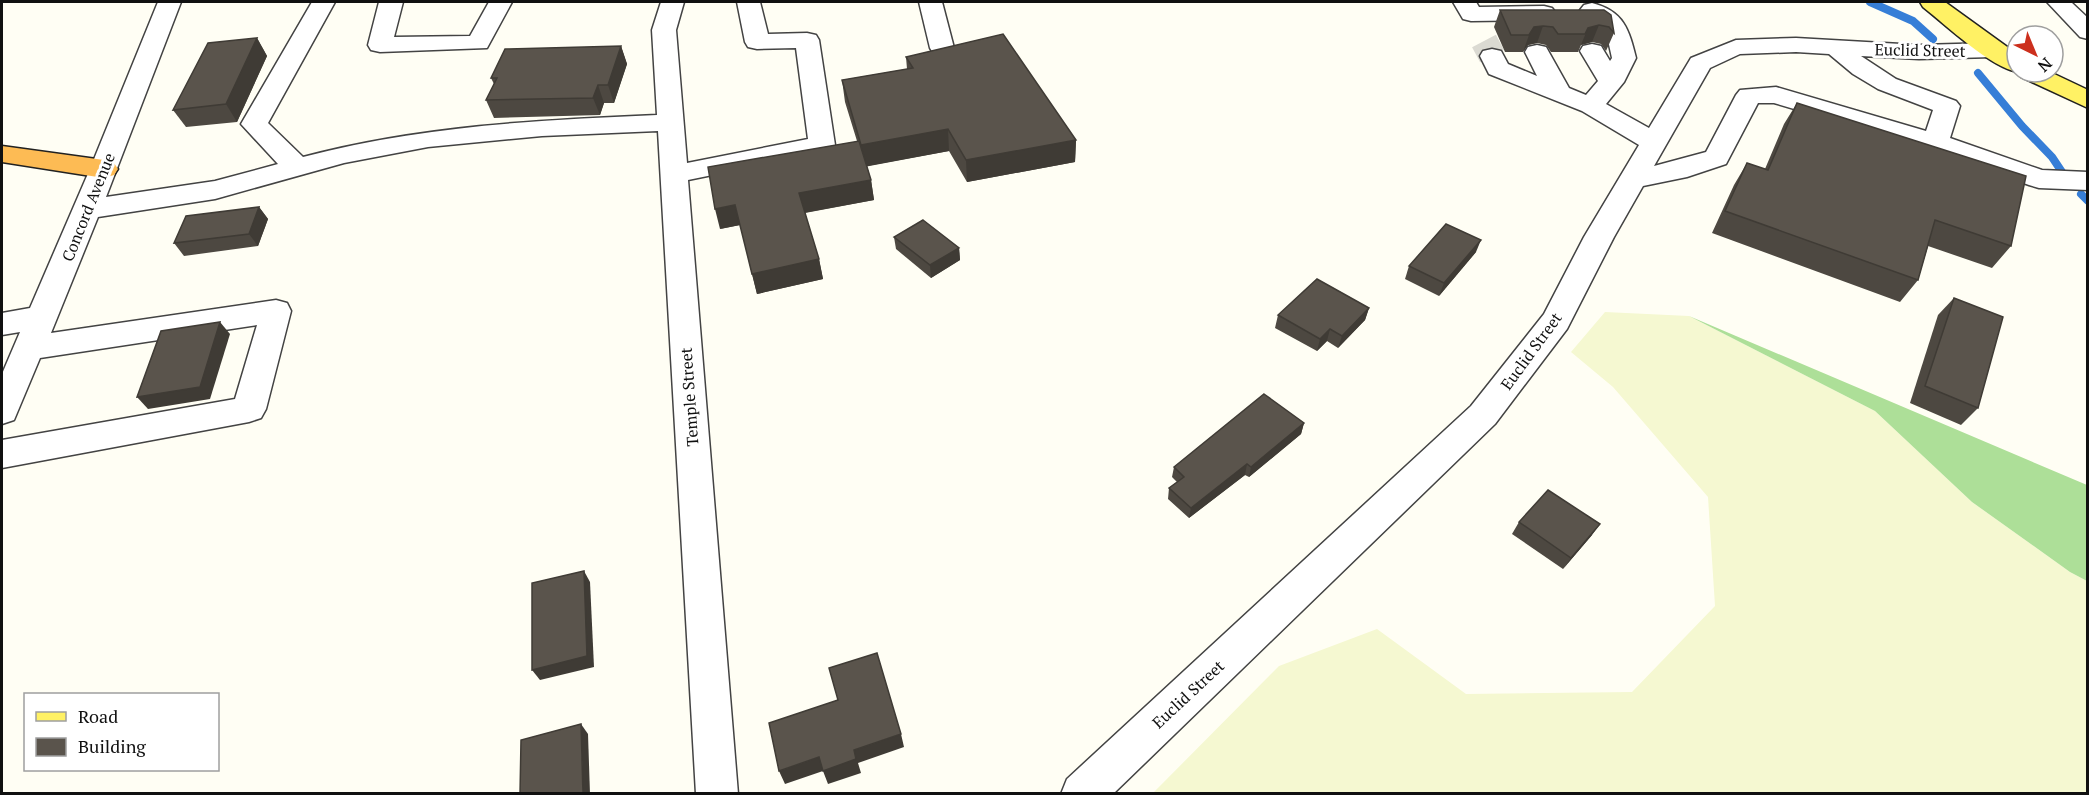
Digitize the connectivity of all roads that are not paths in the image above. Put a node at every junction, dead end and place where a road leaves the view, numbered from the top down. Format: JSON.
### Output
{"nodes":[{"id":1,"x":169,"y":2,"type":"edge"},
{"id":2,"x":323,"y":2,"type":"edge"},
{"id":3,"x":391,"y":2,"type":"edge"},
{"id":4,"x":500,"y":2,"type":"edge"},
{"id":5,"x":672,"y":2,"type":"edge"},
{"id":6,"x":749,"y":2,"type":"edge"},
{"id":7,"x":930,"y":2,"type":"edge"},
{"id":8,"x":1931,"y":2,"type":"edge"},
{"id":9,"x":2071,"y":9,"type":"edge"},
{"id":10,"x":1582,"y":14,"type":"edge"},
{"id":11,"x":1495,"y":27,"type":"edge"},
{"id":12,"x":2088,"y":32,"type":"edge"},
{"id":13,"x":1835,"y":47,"type":"junction"},
{"id":14,"x":942,"y":48,"type":"edge"},
{"id":15,"x":1592,"y":51,"type":"dead end"},
{"id":16,"x":1537,"y":52,"type":"dead end"},
{"id":17,"x":2005,"y":58,"type":"edge"},
{"id":18,"x":1611,"y":82,"type":"junction"},
{"id":19,"x":2055,"y":84,"type":"edge"},
{"id":20,"x":1559,"y":93,"type":"junction"},
{"id":21,"x":2088,"y":100,"type":"edge"},
{"id":22,"x":1591,"y":106,"type":"junction"},
{"id":23,"x":670,"y":122,"type":"junction"},
{"id":24,"x":1654,"y":142,"type":"junction"},
{"id":25,"x":1935,"y":142,"type":"junction"},
{"id":26,"x":2,"y":154,"type":"edge"},
{"id":27,"x":298,"y":168,"type":"junction"},
{"id":28,"x":104,"y":169,"type":"junction"},
{"id":29,"x":674,"y":174,"type":"junction"},
{"id":30,"x":1633,"y":179,"type":"junction"},
{"id":31,"x":2088,"y":181,"type":"edge"},
{"id":32,"x":87,"y":209,"type":"junction"},
{"id":33,"x":42,"y":317,"type":"junction"},
{"id":34,"x":2,"y":324,"type":"edge"},
{"id":35,"x":29,"y":348,"type":"junction"},
{"id":36,"x":2,"y":411,"type":"edge"},
{"id":37,"x":2,"y":454,"type":"edge"},
{"id":38,"x":717,"y":794,"type":"edge"},
{"id":39,"x":1082,"y":794,"type":"edge"}],
"edges":[{"from":1,"to":28,"type":"street","name":"Concord Avenue"},
{"from":2,"to":27,"type":"street"},
{"from":3,"to":4,"type":"street"},
{"from":5,"to":23,"type":"street","name":"Temple Street"},
{"from":6,"to":29,"type":"street"},
{"from":7,"to":14,"type":"street"},
{"from":8,"to":17,"type":"main road"},
{"from":9,"to":12,"type":"street"},
{"from":10,"to":11,"type":"street"},
{"from":10,"to":18,"type":"street"},
{"from":11,"to":20,"type":"street"},
{"from":13,"to":17,"type":"street","name":"Euclid Street"},
{"from":13,"to":24,"type":"street","name":"Euclid Street"},
{"from":13,"to":25,"type":"street"},
{"from":15,"to":18,"type":"street"},
{"from":16,"to":20,"type":"street"},
{"from":18,"to":22,"type":"street"},
{"from":19,"to":21,"type":"main road"},
{"from":20,"to":22,"type":"street"},
{"from":22,"to":24,"type":"street"},
{"from":23,"to":27,"type":"street"},
{"from":23,"to":29,"type":"street","name":"Temple Street"},
{"from":24,"to":30,"type":"street","name":"Euclid Street"},
{"from":25,"to":30,"type":"street"},
{"from":25,"to":31,"type":"street"},
{"from":26,"to":28,"type":"highway"},
{"from":27,"to":32,"type":"street"},
{"from":28,"to":32,"type":"street","name":"Concord Avenue"},
{"from":29,"to":38,"type":"street","name":"Temple Street"},
{"from":30,"to":39,"type":"street","name":"Euclid Street"},
{"from":32,"to":33,"type":"street","name":"Concord Avenue"},
{"from":33,"to":34,"type":"street"},
{"from":33,"to":35,"type":"street","name":"Concord Avenue"},
{"from":35,"to":36,"type":"street","name":"Concord Avenue"},
{"from":35,"to":37,"type":"street"}]}
